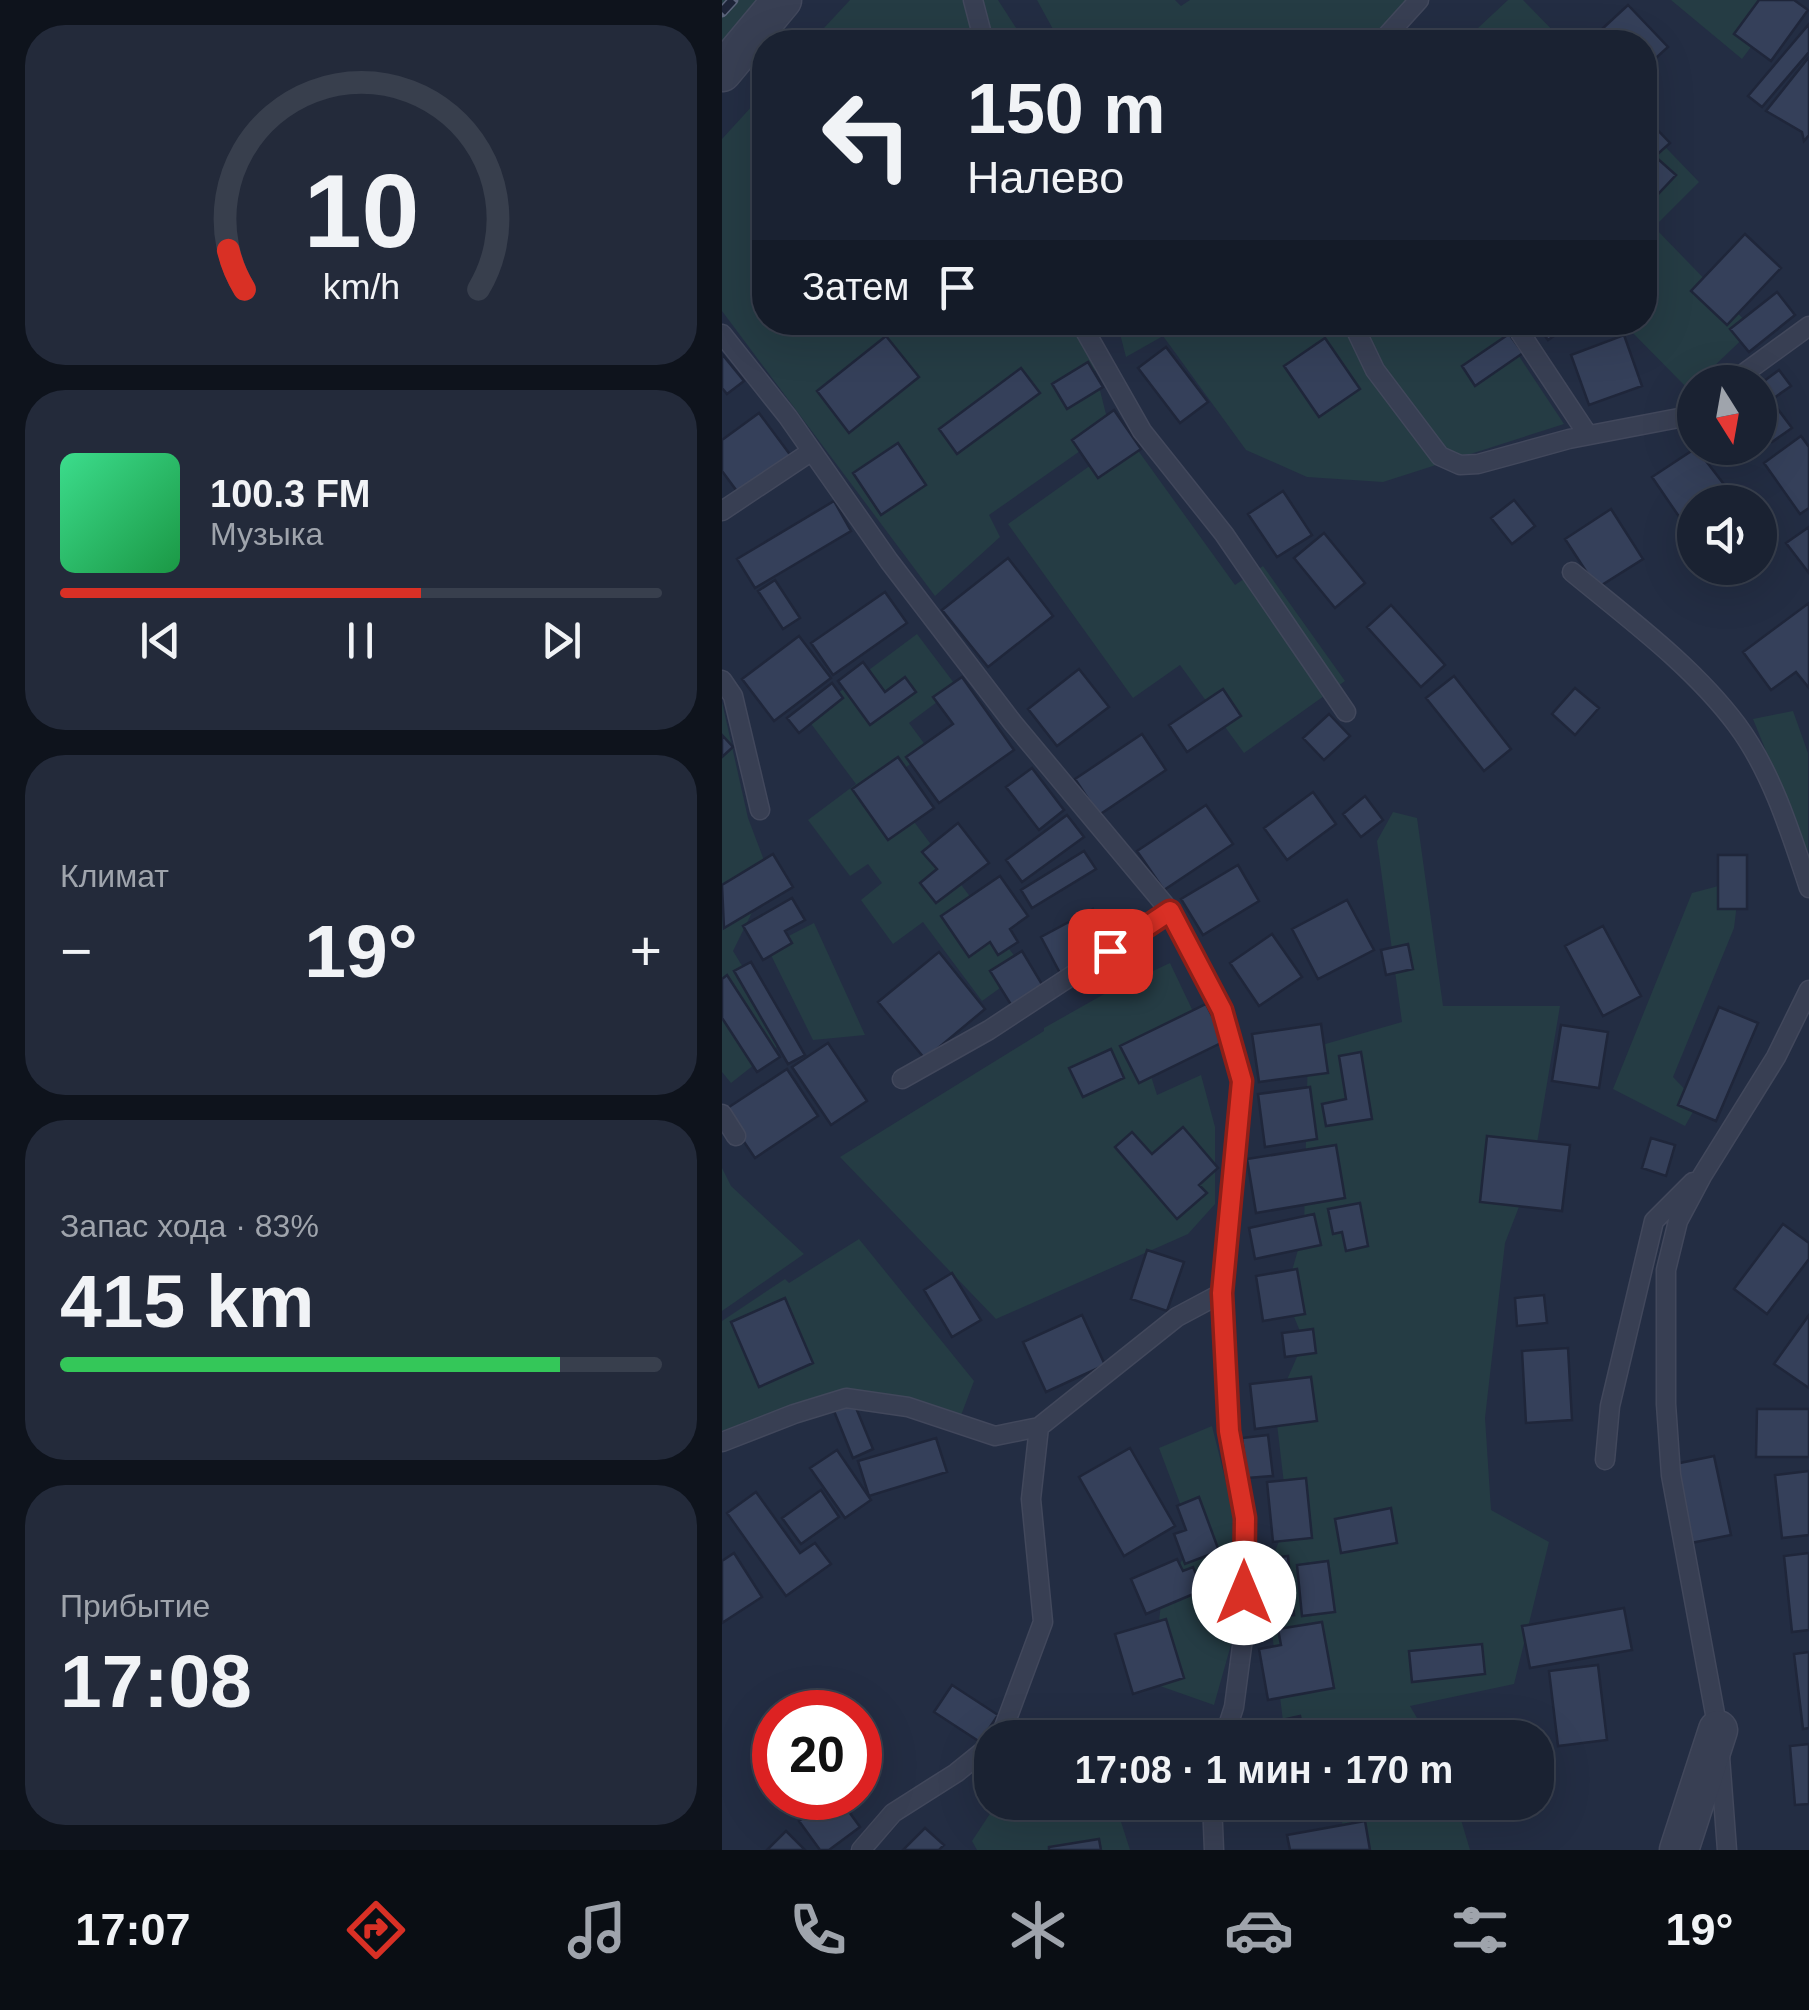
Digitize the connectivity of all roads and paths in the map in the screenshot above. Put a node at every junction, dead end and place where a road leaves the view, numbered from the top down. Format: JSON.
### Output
{"nodes":[{"id":1,"x":782,"y":0,"type":"edge"},
{"id":2,"x":973,"y":0,"type":"edge"},
{"id":3,"x":1419,"y":0,"type":"edge"},
{"id":4,"x":757,"y":30,"type":"edge"},
{"id":5,"x":981,"y":30,"type":"edge"},
{"id":6,"x":1392,"y":30,"type":"edge"},
{"id":7,"x":752,"y":36,"type":"edge"},
{"id":8,"x":722,"y":72,"type":"edge"},
{"id":9,"x":1808,"y":326,"type":"edge"},
{"id":10,"x":722,"y":334,"type":"edge"},
{"id":11,"x":1087,"y":335,"type":"edge"},
{"id":12,"x":1358,"y":335,"type":"edge"},
{"id":13,"x":1522,"y":335,"type":"edge"},
{"id":14,"x":1755,"y":365,"type":"edge"},
{"id":15,"x":1677,"y":418,"type":"edge"},
{"id":16,"x":1588,"y":435,"type":"junction"},
{"id":17,"x":812,"y":451,"type":"junction"},
{"id":18,"x":722,"y":511,"type":"edge"},
{"id":19,"x":1572,"y":572,"type":"dead end"},
{"id":20,"x":722,"y":680,"type":"edge"},
{"id":21,"x":1346,"y":712,"type":"dead end"},
{"id":22,"x":760,"y":810,"type":"dead end"},
{"id":23,"x":1808,"y":888,"type":"edge"},
{"id":24,"x":1170,"y":911,"type":"junction"},
{"id":25,"x":1808,"y":990,"type":"edge"},
{"id":26,"x":902,"y":1078,"type":"dead end"},
{"id":27,"x":722,"y":1114,"type":"edge"},
{"id":28,"x":736,"y":1136,"type":"dead end"},
{"id":29,"x":1702,"y":1176,"type":"junction"},
{"id":30,"x":1222,"y":1293,"type":"junction"},
{"id":31,"x":1038,"y":1428,"type":"junction"},
{"id":32,"x":722,"y":1442,"type":"edge"},
{"id":33,"x":1605,"y":1460,"type":"dead end"},
{"id":34,"x":1007,"y":1720,"type":"edge"},
{"id":35,"x":1230,"y":1720,"type":"edge"},
{"id":36,"x":1718,"y":1730,"type":"junction"},
{"id":37,"x":974,"y":1758,"type":"edge"},
{"id":38,"x":1213,"y":1820,"type":"edge"},
{"id":39,"x":861,"y":1850,"type":"edge"},
{"id":40,"x":1214,"y":1850,"type":"edge"},
{"id":41,"x":1679,"y":1850,"type":"edge"},
{"id":42,"x":1728,"y":1850,"type":"edge"}],
"edges":[{"from":1,"to":4,"type":"street"},
{"from":2,"to":5,"type":"lane"},
{"from":3,"to":6,"type":"lane"},
{"from":7,"to":8,"type":"street"},
{"from":9,"to":14,"type":"lane"},
{"from":10,"to":17,"type":"lane"},
{"from":11,"to":21,"type":"lane"},
{"from":12,"to":16,"type":"lane"},
{"from":13,"to":16,"type":"lane"},
{"from":15,"to":16,"type":"lane"},
{"from":17,"to":18,"type":"lane"},
{"from":17,"to":24,"type":"lane"},
{"from":19,"to":23,"type":"lane"},
{"from":20,"to":22,"type":"lane"},
{"from":24,"to":26,"type":"lane"},
{"from":24,"to":30,"type":"lane"},
{"from":25,"to":29,"type":"lane"},
{"from":27,"to":28,"type":"lane"},
{"from":29,"to":33,"type":"lane"},
{"from":29,"to":36,"type":"lane"},
{"from":30,"to":31,"type":"lane"},
{"from":30,"to":35,"type":"lane"},
{"from":31,"to":32,"type":"lane"},
{"from":31,"to":34,"type":"lane"},
{"from":36,"to":41,"type":"street"},
{"from":36,"to":42,"type":"lane"},
{"from":37,"to":39,"type":"lane"},
{"from":38,"to":40,"type":"lane"}]}
